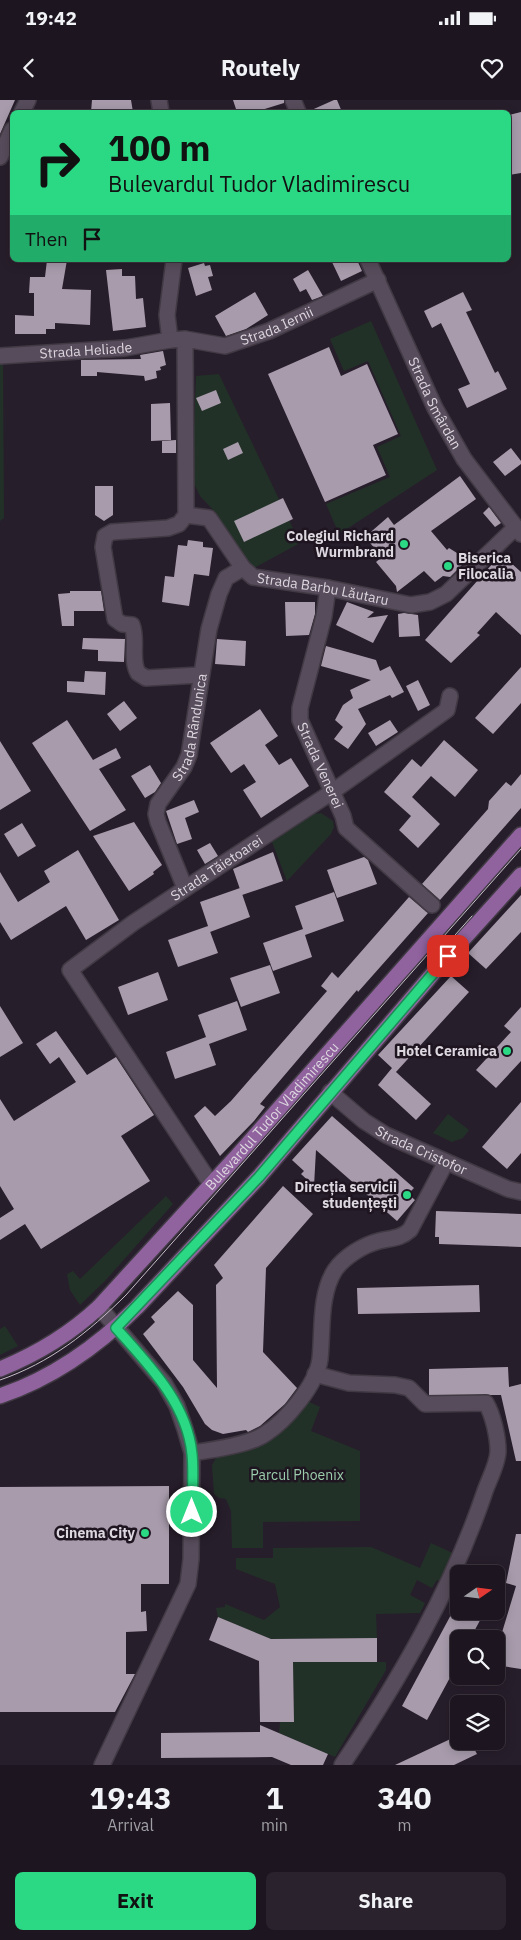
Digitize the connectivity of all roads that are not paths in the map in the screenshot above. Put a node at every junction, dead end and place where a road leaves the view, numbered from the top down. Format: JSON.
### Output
{"nodes":[{"id":1,"x":7,"y":134,"type":"edge"},
{"id":2,"x":0,"y":157,"type":"edge"},
{"id":3,"x":174,"y":262,"type":"edge"},
{"id":4,"x":369,"y":262,"type":"edge"},
{"id":5,"x":378,"y":280,"type":"junction"},
{"id":6,"x":177,"y":340,"type":"junction"},
{"id":7,"x":0,"y":356,"type":"edge"},
{"id":8,"x":186,"y":515,"type":"junction"},
{"id":9,"x":518,"y":530,"type":"edge"},
{"id":10,"x":243,"y":568,"type":"junction"},
{"id":11,"x":328,"y":588,"type":"junction"},
{"id":12,"x":200,"y":675,"type":"junction"},
{"id":13,"x":450,"y":696,"type":"dead end"},
{"id":14,"x":332,"y":792,"type":"junction"},
{"id":15,"x":521,"y":835,"type":"edge"},
{"id":16,"x":521,"y":875,"type":"edge"},
{"id":17,"x":185,"y":888,"type":"junction"},
{"id":18,"x":432,"y":906,"type":"dead end"},
{"id":19,"x":330,"y":1092,"type":"junction"},
{"id":20,"x":446,"y":1162,"type":"junction"},
{"id":21,"x":211,"y":1184,"type":"junction"},
{"id":22,"x":521,"y":1192,"type":"edge"},
{"id":23,"x":98,"y":1307,"type":"junction"},
{"id":24,"x":116,"y":1328,"type":"junction"},
{"id":25,"x":0,"y":1369,"type":"edge"},
{"id":26,"x":315,"y":1374,"type":"junction"},
{"id":27,"x":0,"y":1396,"type":"edge"},
{"id":28,"x":192,"y":1453,"type":"junction"},
{"id":29,"x":102,"y":1765,"type":"edge"},
{"id":30,"x":342,"y":1765,"type":"edge"}],
"edges":[{"from":1,"to":2,"type":"street"},
{"from":3,"to":6,"type":"street"},
{"from":4,"to":5,"type":"street","name":"Strada Smârdan"},
{"from":5,"to":6,"type":"street","name":"Strada Iernii"},
{"from":5,"to":9,"type":"street","name":"Strada Smârdan"},
{"from":6,"to":7,"type":"street","name":"Strada Heliade"},
{"from":6,"to":8,"type":"street"},
{"from":8,"to":10,"type":"street","name":"Strada Barbu Lăutaru"},
{"from":8,"to":12,"type":"street"},
{"from":9,"to":11,"type":"street","name":"Strada Barbu Lăutaru"},
{"from":10,"to":11,"type":"street","name":"Strada Barbu Lăutaru"},
{"from":10,"to":12,"type":"street","name":"Strada Rândunica"},
{"from":11,"to":14,"type":"street","name":"Strada Venerei"},
{"from":12,"to":17,"type":"street","name":"Strada Rândunica"},
{"from":13,"to":14,"type":"street","name":"Strada Tăietoarei"},
{"from":14,"to":17,"type":"street","name":"Strada Tăietoarei"},
{"from":14,"to":18,"type":"street","name":"Strada Venerei"},
{"from":15,"to":21,"type":"main road","name":"Bulevardul Tudor Vladimirescu"},
{"from":16,"to":19,"type":"main road","name":"Bulevardul Tudor Vladimirescu"},
{"from":17,"to":21,"type":"street","name":"Strada Tăietoarei"},
{"from":19,"to":20,"type":"street","name":"Strada Cristofor"},
{"from":19,"to":24,"type":"main road","name":"Bulevardul Tudor Vladimirescu"},
{"from":20,"to":22,"type":"street","name":"Strada Cristofor"},
{"from":20,"to":26,"type":"street"},
{"from":21,"to":23,"type":"main road","name":"Bulevardul Tudor Vladimirescu"},
{"from":23,"to":24,"type":"street"},
{"from":23,"to":25,"type":"main road","name":"Bulevardul Tudor Vladimirescu"},
{"from":24,"to":27,"type":"main road","name":"Bulevardul Tudor Vladimirescu"},
{"from":24,"to":28,"type":"street"},
{"from":26,"to":28,"type":"street"},
{"from":26,"to":30,"type":"street"},
{"from":28,"to":29,"type":"street"}]}
